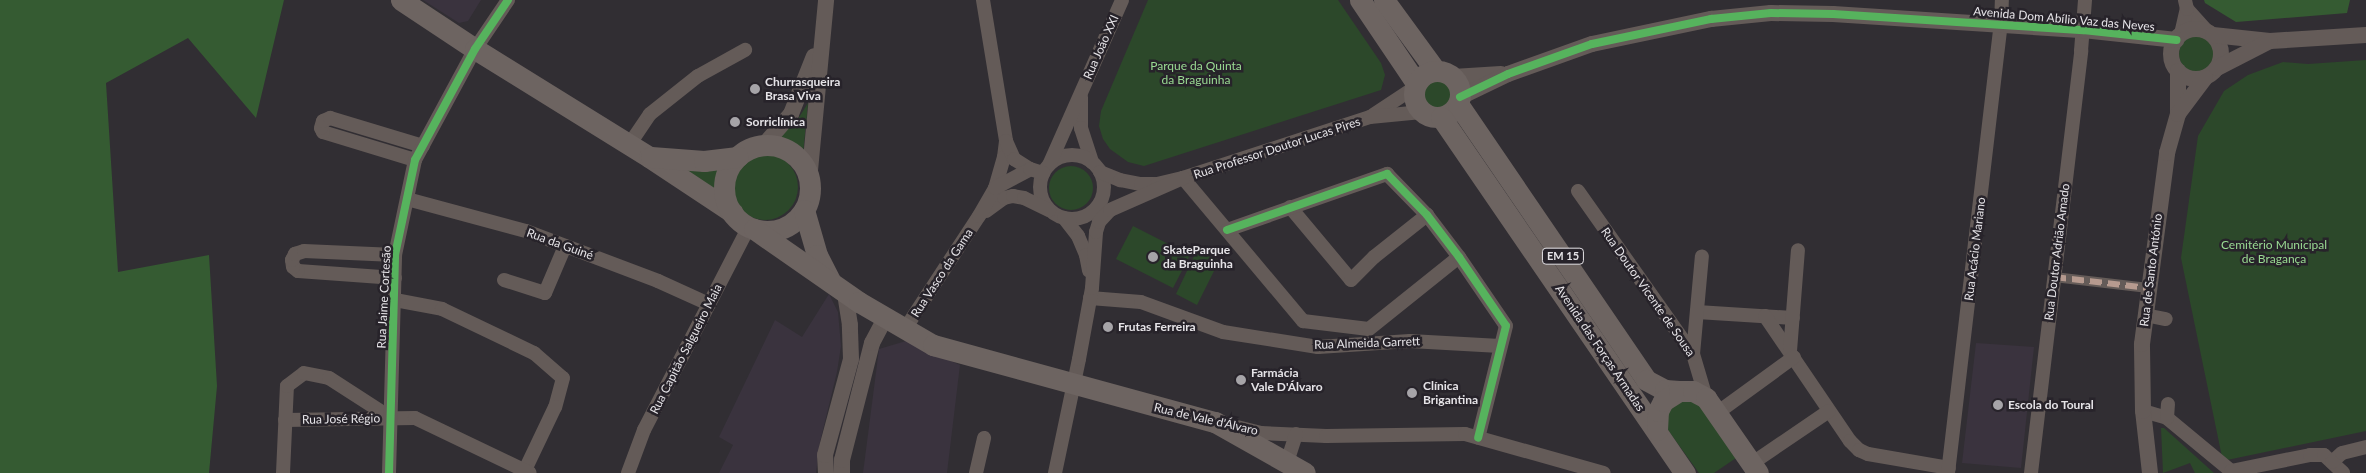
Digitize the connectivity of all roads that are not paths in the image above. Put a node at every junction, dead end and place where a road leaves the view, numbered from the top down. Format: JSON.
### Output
{"nodes":[{"id":1,"x":401,"y":0,"type":"edge"},
{"id":2,"x":508,"y":0,"type":"edge"},
{"id":3,"x":826,"y":0,"type":"edge"},
{"id":4,"x":983,"y":0,"type":"edge"},
{"id":5,"x":1122,"y":0,"type":"edge"},
{"id":6,"x":1360,"y":0,"type":"edge"},
{"id":7,"x":1384,"y":0,"type":"edge"},
{"id":8,"x":2002,"y":0,"type":"edge"},
{"id":9,"x":2085,"y":0,"type":"edge"},
{"id":10,"x":2186,"y":4,"type":"edge"},
{"id":11,"x":2001,"y":25,"type":"junction"},
{"id":12,"x":2083,"y":30,"type":"junction"},
{"id":13,"x":2210,"y":33,"type":"junction"},
{"id":14,"x":2366,"y":35,"type":"edge"},
{"id":15,"x":2178,"y":37,"type":"junction"},
{"id":16,"x":822,"y":38,"type":"junction"},
{"id":17,"x":2149,"y":38,"type":"junction"},
{"id":18,"x":2270,"y":41,"type":"junction"},
{"id":19,"x":475,"y":49,"type":"junction"},
{"id":20,"x":745,"y":50,"type":"dead end"},
{"id":21,"x":2175,"y":67,"type":"junction"},
{"id":22,"x":2211,"y":73,"type":"junction"},
{"id":23,"x":1444,"y":74,"type":"junction"},
{"id":24,"x":1508,"y":74,"type":"junction"},
{"id":25,"x":1415,"y":86,"type":"junction"},
{"id":26,"x":1081,"y":94,"type":"junction"},
{"id":27,"x":1459,"y":100,"type":"junction"},
{"id":28,"x":2178,"y":114,"type":"junction"},
{"id":29,"x":1432,"y":115,"type":"junction"},
{"id":30,"x":1370,"y":117,"type":"junction"},
{"id":31,"x":1006,"y":141,"type":"junction"},
{"id":32,"x":629,"y":145,"type":"junction"},
{"id":33,"x":764,"y":145,"type":"junction"},
{"id":34,"x":423,"y":146,"type":"junction"},
{"id":35,"x":649,"y":157,"type":"junction"},
{"id":36,"x":738,"y":157,"type":"junction"},
{"id":37,"x":1004,"y":157,"type":"junction"},
{"id":38,"x":415,"y":160,"type":"junction"},
{"id":39,"x":1096,"y":167,"type":"junction"},
{"id":40,"x":1041,"y":169,"type":"junction"},
{"id":41,"x":1183,"y":178,"type":"junction"},
{"id":42,"x":1008,"y":179,"type":"junction"},
{"id":43,"x":809,"y":181,"type":"junction"},
{"id":44,"x":995,"y":188,"type":"junction"},
{"id":45,"x":1578,"y":191,"type":"dead end"},
{"id":46,"x":1024,"y":198,"type":"junction"},
{"id":47,"x":407,"y":200,"type":"junction"},
{"id":48,"x":1290,"y":207,"type":"junction"},
{"id":49,"x":804,"y":210,"type":"junction"},
{"id":50,"x":1049,"y":210,"type":"junction"},
{"id":51,"x":1110,"y":210,"type":"junction"},
{"id":52,"x":732,"y":212,"type":"junction"},
{"id":53,"x":1089,"y":214,"type":"junction"},
{"id":54,"x":1427,"y":215,"type":"junction"},
{"id":55,"x":980,"y":216,"type":"junction"},
{"id":56,"x":1064,"y":218,"type":"junction"},
{"id":57,"x":751,"y":228,"type":"junction"},
{"id":58,"x":1227,"y":230,"type":"junction"},
{"id":59,"x":565,"y":246,"type":"junction"},
{"id":60,"x":1798,"y":250,"type":"dead end"},
{"id":61,"x":395,"y":255,"type":"junction"},
{"id":62,"x":1702,"y":256,"type":"dead end"},
{"id":63,"x":1460,"y":257,"type":"junction"},
{"id":64,"x":2054,"y":277,"type":"junction"},
{"id":65,"x":394,"y":278,"type":"junction"},
{"id":66,"x":504,"y":280,"type":"dead end"},
{"id":67,"x":837,"y":287,"type":"junction"},
{"id":68,"x":2148,"y":288,"type":"junction"},
{"id":69,"x":1091,"y":293,"type":"junction"},
{"id":70,"x":395,"y":300,"type":"junction"},
{"id":71,"x":709,"y":304,"type":"junction"},
{"id":72,"x":1697,"y":312,"type":"junction"},
{"id":73,"x":2145,"y":315,"type":"junction"},
{"id":74,"x":1765,"y":316,"type":"junction"},
{"id":75,"x":886,"y":317,"type":"junction"},
{"id":76,"x":1793,"y":318,"type":"junction"},
{"id":77,"x":2166,"y":320,"type":"dead end"},
{"id":78,"x":906,"y":329,"type":"junction"},
{"id":79,"x":1500,"y":346,"type":"junction"},
{"id":80,"x":1694,"y":354,"type":"junction"},
{"id":81,"x":1792,"y":354,"type":"junction"},
{"id":82,"x":1075,"y":385,"type":"junction"},
{"id":83,"x":1679,"y":391,"type":"junction"},
{"id":84,"x":1711,"y":406,"type":"junction"},
{"id":85,"x":1830,"y":411,"type":"junction"},
{"id":86,"x":2143,"y":411,"type":"junction"},
{"id":87,"x":391,"y":418,"type":"junction"},
{"id":88,"x":285,"y":420,"type":"junction"},
{"id":89,"x":1215,"y":422,"type":"junction"},
{"id":90,"x":1657,"y":430,"type":"junction"},
{"id":91,"x":1296,"y":434,"type":"junction"},
{"id":92,"x":984,"y":438,"type":"dead end"},
{"id":93,"x":1478,"y":438,"type":"junction"},
{"id":94,"x":2366,"y":448,"type":"edge"},
{"id":95,"x":2328,"y":458,"type":"junction"},
{"id":96,"x":1678,"y":467,"type":"edge"},
{"id":97,"x":1755,"y":468,"type":"edge"},
{"id":98,"x":1298,"y":469,"type":"edge"},
{"id":99,"x":1949,"y":471,"type":"edge"},
{"id":100,"x":528,"y":472,"type":"edge"},
{"id":101,"x":2231,"y":472,"type":"edge"},
{"id":102,"x":283,"y":473,"type":"edge"},
{"id":103,"x":389,"y":473,"type":"edge"},
{"id":104,"x":628,"y":473,"type":"edge"},
{"id":105,"x":826,"y":473,"type":"edge"},
{"id":106,"x":842,"y":473,"type":"edge"},
{"id":107,"x":976,"y":473,"type":"edge"},
{"id":108,"x":1055,"y":473,"type":"edge"},
{"id":109,"x":1604,"y":473,"type":"edge"},
{"id":110,"x":2031,"y":473,"type":"edge"},
{"id":111,"x":2150,"y":473,"type":"edge"},
{"id":112,"x":2343,"y":473,"type":"edge"}],
"edges":[{"from":1,"to":19,"type":"main road"},
{"from":2,"to":19,"type":"street","name":"Rua Jaime Cortesão"},
{"from":3,"to":16,"type":"street"},
{"from":4,"to":31,"type":"street"},
{"from":5,"to":26,"type":"street","name":"Rua João XXI"},
{"from":6,"to":25,"type":"main road","name":"Avenida das Forças Armadas","number":"EM 15"},
{"from":7,"to":23,"type":"main road","name":"Avenida das Forças Armadas","number":"EM 15"},
{"from":8,"to":11,"type":"street","name":"Rua Acácio Mariano"},
{"from":9,"to":12,"type":"street","name":"Rua Doutor Adrião Amado"},
{"from":10,"to":13,"type":"street"},
{"from":10,"to":15,"type":"street"},
{"from":11,"to":12,"type":"street","name":"Avenida Dom Abílio Vaz das Neves"},
{"from":11,"to":24,"type":"street","name":"Avenida Dom Abílio Vaz das Neves"},
{"from":11,"to":99,"type":"street","name":"Rua Acácio Mariano"},
{"from":12,"to":17,"type":"street","name":"Avenida Dom Abílio Vaz das Neves"},
{"from":12,"to":64,"type":"street","name":"Rua Doutor Adrião Amado"},
{"from":13,"to":15,"type":"street"},
{"from":13,"to":18,"type":"street"},
{"from":13,"to":22,"type":"street"},
{"from":14,"to":18,"type":"street"},
{"from":15,"to":17,"type":"street","name":"Avenida Dom Abílio Vaz das Neves"},
{"from":15,"to":21,"type":"street"},
{"from":16,"to":33,"type":"street"},
{"from":16,"to":43,"type":"street"},
{"from":17,"to":21,"type":"street"},
{"from":18,"to":22,"type":"street"},
{"from":19,"to":32,"type":"main road"},
{"from":19,"to":34,"type":"street","name":"Rua Jaime Cortesão"},
{"from":20,"to":32,"type":"street"},
{"from":21,"to":22,"type":"street"},
{"from":21,"to":28,"type":"street"},
{"from":22,"to":28,"type":"street","name":"Rua de Santo António"},
{"from":23,"to":24,"type":"street"},
{"from":23,"to":25,"type":"main road"},
{"from":23,"to":27,"type":"main road","name":"Avenida das Forças Armadas","number":"EM 15"},
{"from":24,"to":27,"type":"street"},
{"from":25,"to":29,"type":"main road","name":"Avenida das Forças Armadas","number":"EM 15"},
{"from":25,"to":30,"type":"street","name":"Rua Professor Doutor Lucas Pires"},
{"from":26,"to":39,"type":"street","name":"Rua João XXI"},
{"from":26,"to":40,"type":"street","name":"Rua João XXI"},
{"from":27,"to":29,"type":"main road"},
{"from":27,"to":83,"type":"main road","name":"Avenida das Forças Armadas","number":"EM 15"},
{"from":28,"to":68,"type":"street","name":"Rua de Santo António"},
{"from":29,"to":30,"type":"street","name":"Rua Professor Doutor Lucas Pires"},
{"from":29,"to":90,"type":"main road","name":"Avenida das Forças Armadas","number":"EM 15"},
{"from":30,"to":41,"type":"street","name":"Rua Professor Doutor Lucas Pires"},
{"from":31,"to":37,"type":"street"},
{"from":31,"to":40,"type":"street"},
{"from":32,"to":35,"type":"main road"},
{"from":33,"to":36,"type":"main road"},
{"from":33,"to":43,"type":"main road"},
{"from":34,"to":38,"type":"street","name":"Rua Jaime Cortesão"},
{"from":34,"to":38,"type":"street"},
{"from":35,"to":36,"type":"main road"},
{"from":35,"to":52,"type":"main road"},
{"from":36,"to":52,"type":"main road"},
{"from":37,"to":42,"type":"street"},
{"from":37,"to":44,"type":"street"},
{"from":38,"to":47,"type":"street","name":"Rua Jaime Cortesão"},
{"from":39,"to":40,"type":"street"},
{"from":39,"to":41,"type":"street","name":"Rua Professor Doutor Lucas Pires"},
{"from":39,"to":53,"type":"street"},
{"from":40,"to":42,"type":"street","name":"Rua Vasco da Gama"},
{"from":40,"to":50,"type":"street"},
{"from":41,"to":51,"type":"street","name":"Rua Professor Doutor Lucas Pires"},
{"from":41,"to":58,"type":"street"},
{"from":42,"to":44,"type":"street","name":"Rua Vasco da Gama"},
{"from":42,"to":46,"type":"street"},
{"from":43,"to":49,"type":"main road"},
{"from":44,"to":55,"type":"street","name":"Rua Vasco da Gama"},
{"from":45,"to":80,"type":"street","name":"Rua Doutor Vicente de Sousa"},
{"from":46,"to":50,"type":"street"},
{"from":46,"to":55,"type":"street","name":"Rua Vasco da Gama"},
{"from":47,"to":59,"type":"street","name":"Rua da Guiné"},
{"from":47,"to":61,"type":"street","name":"Rua Jaime Cortesão"},
{"from":48,"to":54,"type":"street"},
{"from":48,"to":54,"type":"street"},
{"from":48,"to":58,"type":"street"},
{"from":49,"to":57,"type":"main road"},
{"from":49,"to":67,"type":"main road"},
{"from":50,"to":56,"type":"street"},
{"from":51,"to":53,"type":"street","name":"Rua Professor Doutor Lucas Pires"},
{"from":51,"to":69,"type":"street"},
{"from":52,"to":57,"type":"main road"},
{"from":53,"to":56,"type":"street"},
{"from":54,"to":63,"type":"street"},
{"from":55,"to":78,"type":"street","name":"Rua Vasco da Gama"},
{"from":56,"to":69,"type":"street"},
{"from":57,"to":67,"type":"main road","name":"Rua de Vale d'Álvaro"},
{"from":57,"to":71,"type":"street","name":"Rua Capitão Salgueiro Maia"},
{"from":58,"to":63,"type":"street"},
{"from":59,"to":66,"type":"street"},
{"from":59,"to":71,"type":"street","name":"Rua da Guiné"},
{"from":60,"to":76,"type":"street"},
{"from":61,"to":65,"type":"street","name":"Rua Jaime Cortesão"},
{"from":61,"to":65,"type":"street"},
{"from":62,"to":72,"type":"street"},
{"from":63,"to":79,"type":"street"},
{"from":64,"to":68,"type":"street"},
{"from":64,"to":110,"type":"street","name":"Rua Doutor Adrião Amado"},
{"from":65,"to":70,"type":"street","name":"Rua Jaime Cortesão"},
{"from":67,"to":75,"type":"main road","name":"Rua de Vale d'Álvaro"},
{"from":67,"to":105,"type":"street"},
{"from":68,"to":73,"type":"street","name":"Rua de Santo António"},
{"from":69,"to":79,"type":"street","name":"Rua Almeida Garrett"},
{"from":69,"to":82,"type":"street"},
{"from":70,"to":87,"type":"street","name":"Rua Jaime Cortesão"},
{"from":70,"to":100,"type":"street"},
{"from":71,"to":104,"type":"street","name":"Rua Capitão Salgueiro Maia"},
{"from":72,"to":74,"type":"street"},
{"from":72,"to":80,"type":"street"},
{"from":73,"to":77,"type":"street"},
{"from":73,"to":86,"type":"street","name":"Rua de Santo António"},
{"from":74,"to":76,"type":"street"},
{"from":74,"to":81,"type":"street"},
{"from":75,"to":78,"type":"main road","name":"Rua de Vale d'Álvaro"},
{"from":75,"to":106,"type":"street"},
{"from":76,"to":81,"type":"street"},
{"from":78,"to":82,"type":"main road","name":"Rua de Vale d'Álvaro"},
{"from":79,"to":93,"type":"street"},
{"from":80,"to":84,"type":"street","name":"Rua Doutor Vicente de Sousa"},
{"from":81,"to":84,"type":"street"},
{"from":81,"to":85,"type":"street"},
{"from":82,"to":89,"type":"main road","name":"Rua de Vale d'Álvaro"},
{"from":82,"to":108,"type":"street"},
{"from":83,"to":84,"type":"main road","name":"Avenida das Forças Armadas","number":"EM 15"},
{"from":83,"to":90,"type":"main road","name":"Avenida das Forças Armadas"},
{"from":84,"to":97,"type":"main road"},
{"from":85,"to":97,"type":"street"},
{"from":85,"to":99,"type":"street"},
{"from":86,"to":101,"type":"street"},
{"from":86,"to":111,"type":"street","name":"Rua de Santo António"},
{"from":87,"to":88,"type":"street","name":"Rua José Régio"},
{"from":87,"to":88,"type":"street","name":"Rua José Régio"},
{"from":87,"to":100,"type":"street"},
{"from":87,"to":103,"type":"street","name":"Rua Jaime Cortesão"},
{"from":88,"to":102,"type":"street","name":"Rua José Régio"},
{"from":89,"to":91,"type":"street","name":"Rua de Vale d'Álvaro"},
{"from":89,"to":98,"type":"main road"},
{"from":90,"to":96,"type":"main road","name":"Avenida das Forças Armadas","number":"EM 15"},
{"from":91,"to":93,"type":"street","name":"Rua de Vale d'Álvaro"},
{"from":91,"to":98,"type":"street"},
{"from":92,"to":107,"type":"street"},
{"from":93,"to":109,"type":"street","name":"Rua de Vale d'Álvaro"},
{"from":94,"to":95,"type":"street"},
{"from":95,"to":101,"type":"street"},
{"from":95,"to":112,"type":"street"}]}
